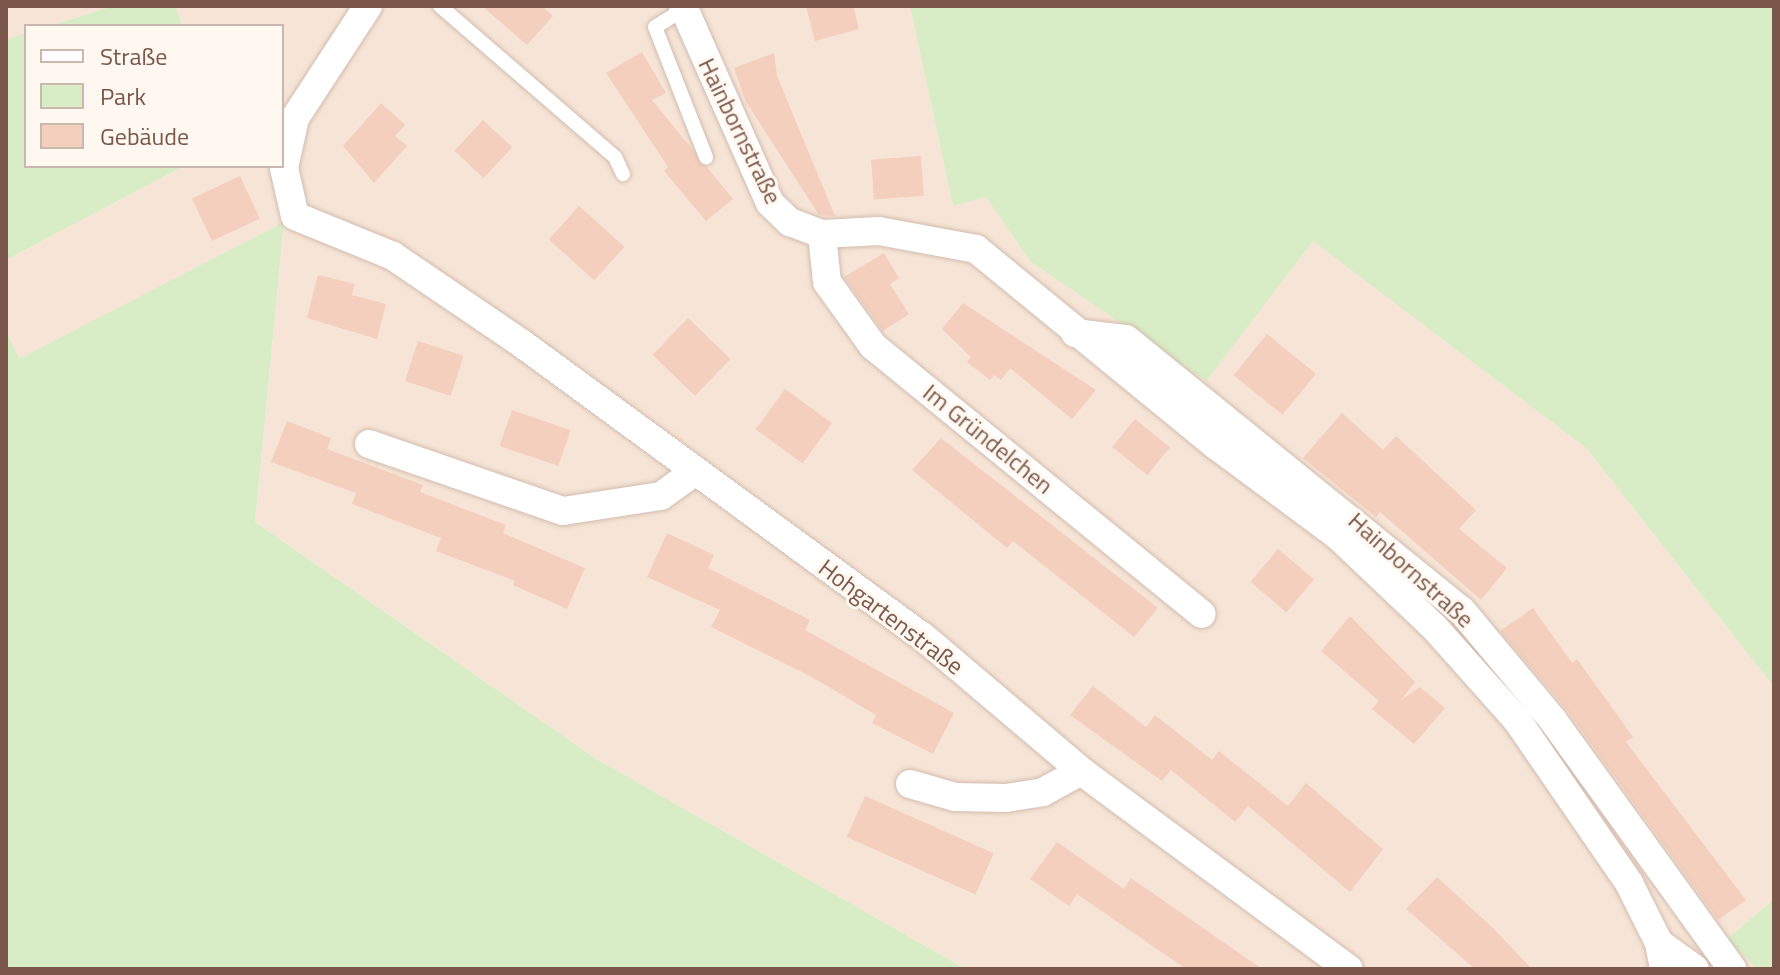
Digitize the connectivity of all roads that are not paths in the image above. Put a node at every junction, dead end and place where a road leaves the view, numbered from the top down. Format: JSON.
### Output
{"nodes":[{"id":1,"x":368,"y":6,"type":"edge"},
{"id":2,"x":440,"y":6,"type":"edge"},
{"id":3,"x":684,"y":8,"type":"edge"},
{"id":4,"x":706,"y":157,"type":"dead end"},
{"id":5,"x":623,"y":174,"type":"dead end"},
{"id":6,"x":822,"y":234,"type":"junction"},
{"id":7,"x":1075,"y":333,"type":"junction"},
{"id":8,"x":369,"y":444,"type":"dead end"},
{"id":9,"x":693,"y":473,"type":"junction"},
{"id":10,"x":1202,"y":614,"type":"dead end"},
{"id":11,"x":1081,"y":771,"type":"junction"},
{"id":12,"x":910,"y":784,"type":"dead end"},
{"id":13,"x":1662,"y":956,"type":"edge"},
{"id":14,"x":1349,"y":969,"type":"edge"},
{"id":15,"x":1695,"y":969,"type":"edge"},
{"id":16,"x":1732,"y":969,"type":"edge"}],
"edges":[{"from":1,"to":9,"type":"street","name":"Hohgartenstraße"},
{"from":2,"to":5,"type":"lane"},
{"from":3,"to":4,"type":"lane"},
{"from":3,"to":6,"type":"street","name":"Hainbornstraße"},
{"from":6,"to":7,"type":"street","name":"Hainbornstraße"},
{"from":6,"to":10,"type":"street","name":"Im Gründelchen"},
{"from":7,"to":13,"type":"street","name":"Hainbornstraße"},
{"from":7,"to":16,"type":"street","name":"Hainbornstraße"},
{"from":8,"to":9,"type":"street"},
{"from":9,"to":11,"type":"street","name":"Hohgartenstraße"},
{"from":11,"to":12,"type":"street"},
{"from":11,"to":14,"type":"street","name":"Hohgartenstraße"},
{"from":13,"to":15,"type":"street","name":"Hainbornstraße"}]}
